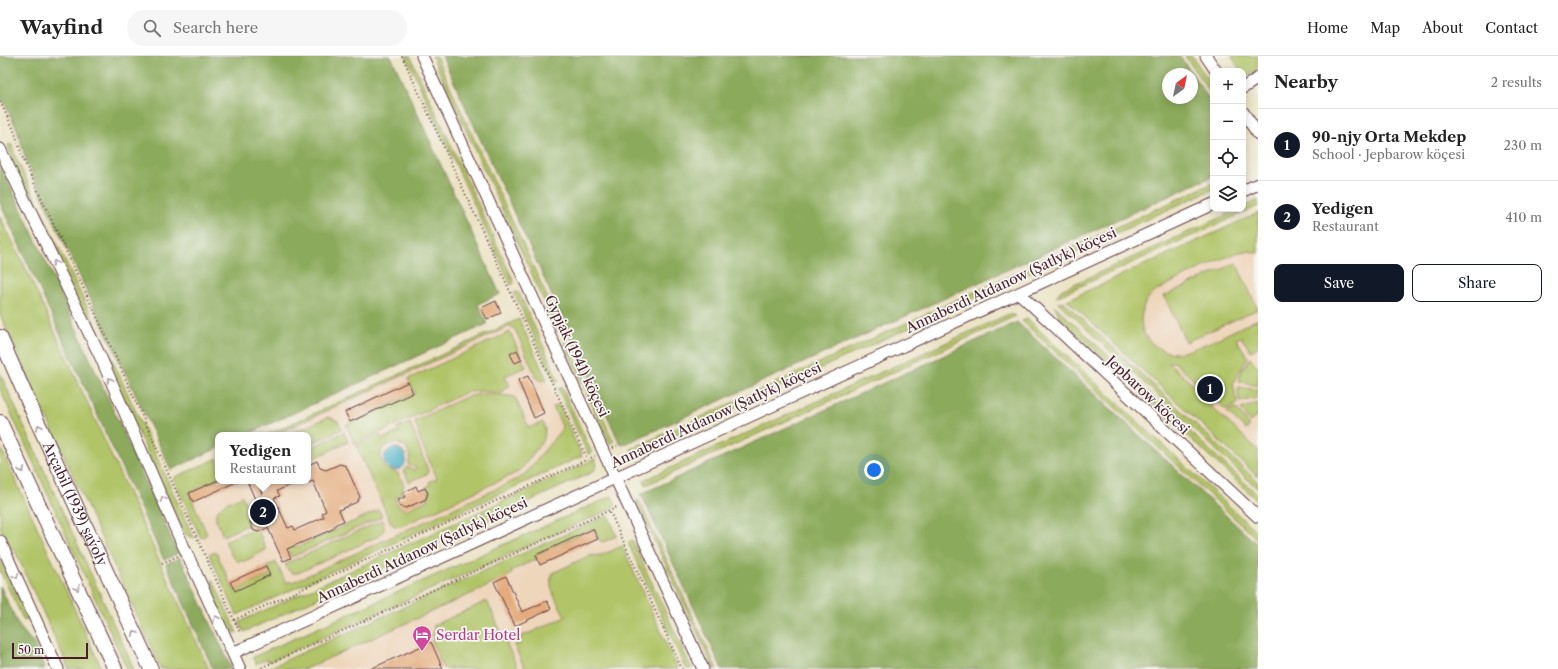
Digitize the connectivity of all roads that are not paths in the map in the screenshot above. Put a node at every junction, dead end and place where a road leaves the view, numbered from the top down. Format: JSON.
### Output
{"nodes":[{"id":1,"x":422,"y":56,"type":"edge"},
{"id":2,"x":1206,"y":56,"type":"edge"},
{"id":3,"x":1214,"y":68,"type":"edge"},
{"id":4,"x":1258,"y":78,"type":"edge"},
{"id":5,"x":1246,"y":86,"type":"edge"},
{"id":6,"x":1246,"y":116,"type":"edge"},
{"id":7,"x":1258,"y":134,"type":"edge"},
{"id":8,"x":0,"y":149,"type":"edge"},
{"id":9,"x":1258,"y":184,"type":"edge"},
{"id":10,"x":1246,"y":190,"type":"edge"},
{"id":11,"x":1210,"y":205,"type":"edge"},
{"id":12,"x":1019,"y":293,"type":"junction"},
{"id":13,"x":0,"y":337,"type":"edge"},
{"id":14,"x":0,"y":422,"type":"edge"},
{"id":15,"x":616,"y":477,"type":"junction"},
{"id":16,"x":1258,"y":517,"type":"edge"},
{"id":17,"x":0,"y":541,"type":"edge"},
{"id":18,"x":233,"y":653,"type":"junction"},
{"id":19,"x":58,"y":669,"type":"edge"},
{"id":20,"x":115,"y":669,"type":"edge"},
{"id":21,"x":151,"y":669,"type":"edge"},
{"id":22,"x":240,"y":669,"type":"edge"},
{"id":23,"x":703,"y":669,"type":"edge"}],
"edges":[{"from":1,"to":15,"type":"street","name":"Gypjak (1941) köçesi"},
{"from":2,"to":3,"type":"street"},
{"from":4,"to":5,"type":"street"},
{"from":6,"to":7,"type":"street"},
{"from":18,"to":8,"type":"street","one_way":true},
{"from":9,"to":10,"type":"street"},
{"from":11,"to":12,"type":"street","name":"Annaberdi Atdanow (Şatlyk) köçesi"},
{"from":12,"to":15,"type":"street","name":"Annaberdi Atdanow (Şatlyk) köçesi"},
{"from":12,"to":16,"type":"street","name":"Jepbarow köçesi"},
{"from":21,"to":13,"type":"main road","name":"Arçabil (1939) şaýoly","one_way":true},
{"from":14,"to":20,"type":"main road","one_way":true},
{"from":15,"to":18,"type":"street","name":"Annaberdi Atdanow (Şatlyk) köçesi"},
{"from":15,"to":23,"type":"street","name":"Gypjak (1941) köçesi"},
{"from":17,"to":19,"type":"street","one_way":true},
{"from":18,"to":22,"type":"street"}]}
